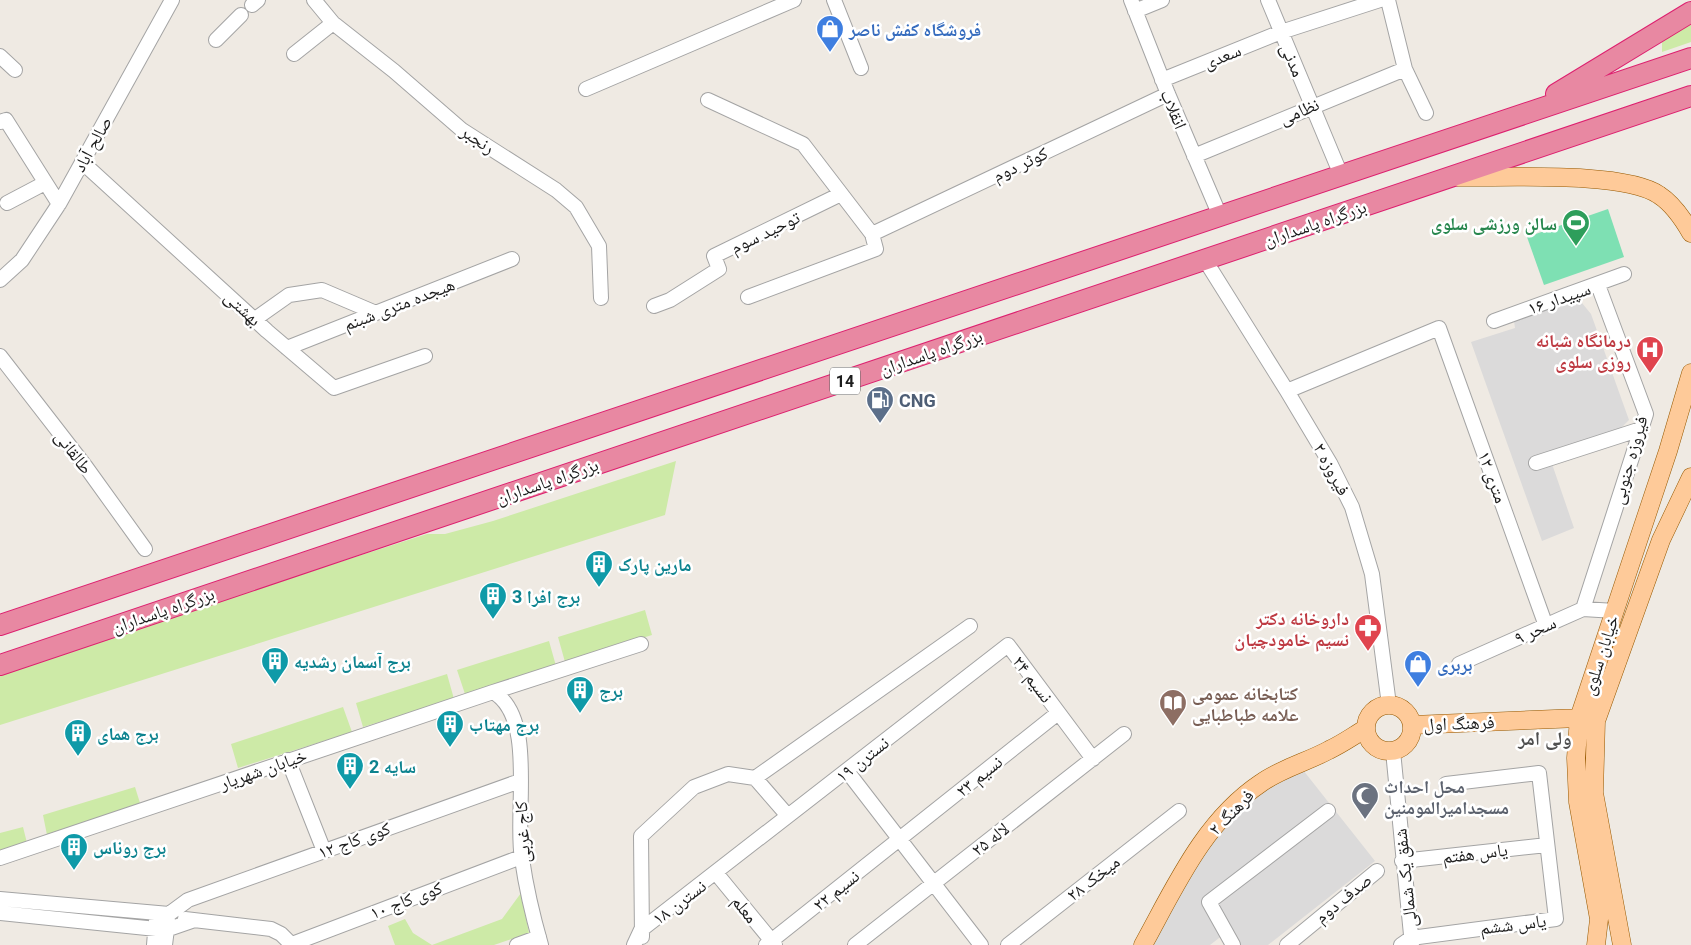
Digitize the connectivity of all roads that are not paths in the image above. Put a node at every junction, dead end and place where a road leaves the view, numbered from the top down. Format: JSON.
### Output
{"nodes":[{"id":1,"x":172,"y":0,"type":"edge"},
{"id":2,"x":314,"y":0,"type":"edge"},
{"id":3,"x":794,"y":0,"type":"edge"},
{"id":4,"x":834,"y":0,"type":"edge"},
{"id":5,"x":1162,"y":0,"type":"edge"},
{"id":6,"x":1268,"y":0,"type":"edge"},
{"id":7,"x":1380,"y":0,"type":"edge"},
{"id":8,"x":1388,"y":0,"type":"edge"},
{"id":9,"x":1133,"y":5,"type":"edge"},
{"id":10,"x":1691,"y":12,"type":"edge"},
{"id":11,"x":240,"y":15,"type":"dead end"},
{"id":12,"x":333,"y":24,"type":"junction"},
{"id":13,"x":1281,"y":32,"type":"junction"},
{"id":14,"x":216,"y":40,"type":"dead end"},
{"id":15,"x":294,"y":54,"type":"dead end"},
{"id":16,"x":0,"y":56,"type":"edge"},
{"id":17,"x":1691,"y":58,"type":"edge"},
{"id":18,"x":861,"y":68,"type":"dead end"},
{"id":19,"x":1405,"y":69,"type":"junction"},
{"id":20,"x":15,"y":70,"type":"dead end"},
{"id":21,"x":1162,"y":80,"type":"junction"},
{"id":22,"x":586,"y":89,"type":"dead end"},
{"id":23,"x":1168,"y":94,"type":"junction"},
{"id":24,"x":1691,"y":96,"type":"edge"},
{"id":25,"x":708,"y":100,"type":"dead end"},
{"id":26,"x":1312,"y":106,"type":"junction"},
{"id":27,"x":1426,"y":113,"type":"dead end"},
{"id":28,"x":1524,"y":113,"type":"junction"},
{"id":29,"x":0,"y":122,"type":"edge"},
{"id":30,"x":1194,"y":156,"type":"junction"},
{"id":31,"x":82,"y":162,"type":"junction"},
{"id":32,"x":1340,"y":176,"type":"junction"},
{"id":33,"x":1450,"y":177,"type":"junction"},
{"id":34,"x":46,"y":183,"type":"junction"},
{"id":35,"x":842,"y":194,"type":"junction"},
{"id":36,"x":8,"y":203,"type":"dead end"},
{"id":37,"x":59,"y":204,"type":"junction"},
{"id":38,"x":1220,"y":216,"type":"junction"},
{"id":39,"x":1691,"y":233,"type":"edge"},
{"id":40,"x":872,"y":234,"type":"junction"},
{"id":41,"x":512,"y":260,"type":"dead end"},
{"id":42,"x":1205,"y":260,"type":"junction"},
{"id":43,"x":1624,"y":274,"type":"dead end"},
{"id":44,"x":0,"y":280,"type":"edge"},
{"id":45,"x":1598,"y":284,"type":"junction"},
{"id":46,"x":748,"y":297,"type":"dead end"},
{"id":47,"x":601,"y":298,"type":"dead end"},
{"id":48,"x":654,"y":306,"type":"dead end"},
{"id":49,"x":376,"y":313,"type":"junction"},
{"id":50,"x":255,"y":319,"type":"junction"},
{"id":51,"x":1494,"y":321,"type":"dead end"},
{"id":52,"x":287,"y":348,"type":"junction"},
{"id":53,"x":0,"y":356,"type":"edge"},
{"id":54,"x":426,"y":356,"type":"dead end"},
{"id":55,"x":1691,"y":373,"type":"edge"},
{"id":56,"x":1287,"y":390,"type":"junction"},
{"id":57,"x":1641,"y":429,"type":"junction"},
{"id":58,"x":1536,"y":463,"type":"dead end"},
{"id":59,"x":1691,"y":477,"type":"edge"},
{"id":60,"x":146,"y":549,"type":"dead end"},
{"id":61,"x":1583,"y":609,"type":"junction"},
{"id":62,"x":1615,"y":611,"type":"junction"},
{"id":63,"x":0,"y":625,"type":"edge"},
{"id":64,"x":970,"y":626,"type":"dead end"},
{"id":65,"x":1546,"y":626,"type":"junction"},
{"id":66,"x":641,"y":644,"type":"dead end"},
{"id":67,"x":1008,"y":645,"type":"joint"},
{"id":68,"x":1459,"y":664,"type":"dead end"},
{"id":69,"x":0,"y":665,"type":"edge"},
{"id":70,"x":493,"y":692,"type":"junction"},
{"id":71,"x":1389,"y":705,"type":"junction"},
{"id":72,"x":1058,"y":713,"type":"junction"},
{"id":73,"x":1587,"y":720,"type":"junction"},
{"id":74,"x":1412,"y":725,"type":"junction"},
{"id":75,"x":1365,"y":729,"type":"junction"},
{"id":76,"x":1124,"y":734,"type":"dead end"},
{"id":77,"x":1392,"y":751,"type":"junction"},
{"id":78,"x":1092,"y":759,"type":"junction"},
{"id":79,"x":288,"y":760,"type":"junction"},
{"id":80,"x":847,"y":771,"type":"junction"},
{"id":81,"x":755,"y":778,"type":"junction"},
{"id":82,"x":520,"y":780,"type":"junction"},
{"id":83,"x":1446,"y":784,"type":"dead end"},
{"id":84,"x":1179,"y":811,"type":"dead end"},
{"id":85,"x":1328,"y":811,"type":"dead end"},
{"id":86,"x":788,"y":816,"type":"junction"},
{"id":87,"x":900,"y":839,"type":"junction"},
{"id":88,"x":1548,"y":845,"type":"junction"},
{"id":89,"x":324,"y":851,"type":"junction"},
{"id":90,"x":521,"y":857,"type":"junction"},
{"id":91,"x":0,"y":858,"type":"edge"},
{"id":92,"x":1402,"y":861,"type":"junction"},
{"id":93,"x":1377,"y":871,"type":"dead end"},
{"id":94,"x":716,"y":873,"type":"junction"},
{"id":95,"x":933,"y":883,"type":"junction"},
{"id":96,"x":0,"y":899,"type":"edge"},
{"id":97,"x":188,"y":900,"type":"junction"},
{"id":98,"x":0,"y":913,"type":"edge"},
{"id":99,"x":163,"y":913,"type":"junction"},
{"id":100,"x":192,"y":921,"type":"junction"},
{"id":101,"x":161,"y":929,"type":"junction"},
{"id":102,"x":641,"y":930,"type":"junction"},
{"id":103,"x":540,"y":941,"type":"edge"},
{"id":104,"x":1408,"y":942,"type":"edge"},
{"id":105,"x":292,"y":944,"type":"edge"},
{"id":106,"x":771,"y":944,"type":"edge"},
{"id":107,"x":154,"y":945,"type":"edge"},
{"id":108,"x":165,"y":945,"type":"edge"},
{"id":109,"x":518,"y":945,"type":"edge"},
{"id":110,"x":634,"y":945,"type":"edge"},
{"id":111,"x":642,"y":945,"type":"edge"},
{"id":112,"x":855,"y":945,"type":"edge"},
{"id":113,"x":981,"y":945,"type":"edge"},
{"id":114,"x":1008,"y":945,"type":"edge"},
{"id":115,"x":1143,"y":945,"type":"edge"},
{"id":116,"x":1233,"y":945,"type":"edge"},
{"id":117,"x":1287,"y":945,"type":"edge"},
{"id":118,"x":1596,"y":945,"type":"edge"},
{"id":119,"x":1622,"y":945,"type":"edge"}],
"edges":[{"from":1,"to":31,"type":"street","name":"صالح آباد"},
{"from":2,"to":12,"type":"street","name":"رنجبر"},
{"from":3,"to":22,"type":"street"},
{"from":4,"to":18,"type":"street"},
{"from":5,"to":9,"type":"street"},
{"from":6,"to":13,"type":"street","name":"مدنی"},
{"from":7,"to":13,"type":"street","name":"سعدی"},
{"from":8,"to":19,"type":"street"},
{"from":9,"to":21,"type":"street","name":"انقلاب"},
{"from":10,"to":28,"type":"highway"},
{"from":11,"to":14,"type":"street"},
{"from":12,"to":15,"type":"street"},
{"from":12,"to":47,"type":"street","name":"رنجبر"},
{"from":13,"to":21,"type":"street","name":"سعدی"},
{"from":13,"to":26,"type":"street","name":"مدنی"},
{"from":16,"to":20,"type":"street"},
{"from":17,"to":28,"type":"highway","name":"بزرگراه پاسداران","number":"14"},
{"from":19,"to":26,"type":"street","name":"نظامی"},
{"from":19,"to":27,"type":"street"},
{"from":21,"to":23,"type":"street","name":"انقلاب"},
{"from":23,"to":30,"type":"street","name":"انقلاب"},
{"from":23,"to":40,"type":"street","name":"کوثر دوم"},
{"from":24,"to":33,"type":"highway","name":"بزرگراه پاسداران","number":"14"},
{"from":25,"to":35,"type":"street"},
{"from":26,"to":30,"type":"street","name":"نظامی"},
{"from":26,"to":32,"type":"street","name":"مدنی"},
{"from":28,"to":32,"type":"highway","name":"بزرگراه پاسداران","number":"14"},
{"from":29,"to":34,"type":"street"},
{"from":30,"to":38,"type":"street","name":"انقلاب"},
{"from":31,"to":37,"type":"street","name":"صالح آباد"},
{"from":31,"to":50,"type":"street","name":"بهشتی"},
{"from":32,"to":38,"type":"highway","name":"بزرگراه پاسداران","number":"14"},
{"from":33,"to":39,"type":"main road"},
{"from":33,"to":42,"type":"highway","name":"بزرگراه پاسداران","number":"14"},
{"from":34,"to":36,"type":"street"},
{"from":34,"to":37,"type":"street"},
{"from":35,"to":40,"type":"street"},
{"from":35,"to":48,"type":"street","name":"توحید سوم"},
{"from":37,"to":44,"type":"street","name":"صالح آباد"},
{"from":38,"to":63,"type":"highway","name":"بزرگراه پاسداران","number":"14"},
{"from":40,"to":46,"type":"street"},
{"from":41,"to":49,"type":"street","name":"هیجده متری شبنم"},
{"from":42,"to":56,"type":"street","name":"فیروزه ٢"},
{"from":42,"to":69,"type":"highway","name":"بزرگراه پاسداران","number":"14"},
{"from":43,"to":45,"type":"street","name":"سپیدار ۱۶"},
{"from":45,"to":51,"type":"street","name":"سپیدار ۱۶"},
{"from":45,"to":57,"type":"street","name":"فیروزه جنوبی"},
{"from":49,"to":50,"type":"street"},
{"from":49,"to":52,"type":"street","name":"هیجده متری شبنم"},
{"from":50,"to":52,"type":"street","name":"بهشتی"},
{"from":52,"to":54,"type":"street","name":"بهشتی"},
{"from":53,"to":60,"type":"street","name":"طالقانی"},
{"from":55,"to":62,"type":"main road","name":"خیابان سلوی"},
{"from":56,"to":65,"type":"street","name":"۱۲ متری"},
{"from":56,"to":71,"type":"street","name":"فیروزه ٢"},
{"from":57,"to":58,"type":"street"},
{"from":57,"to":61,"type":"street","name":"فیروزه جنوبی"},
{"from":59,"to":73,"type":"main road","name":"خیابان سلوی"},
{"from":61,"to":62,"type":"street","name":"سحر ۹"},
{"from":61,"to":65,"type":"street","name":"سحر ۹"},
{"from":62,"to":73,"type":"main road","name":"خیابان سلوی"},
{"from":64,"to":81,"type":"street"},
{"from":65,"to":68,"type":"street","name":"سحر ۹"},
{"from":66,"to":70,"type":"street","name":"خیابان شهریار"},
{"from":67,"to":72,"type":"street","name":"نسیم ۲۴"},
{"from":67,"to":80,"type":"street","name":"نسترن ۱۹"},
{"from":70,"to":79,"type":"street","name":"خیابان شهریار"},
{"from":70,"to":82,"type":"street","name":"کاج غربی"},
{"from":71,"to":74,"type":"main road"},
{"from":71,"to":75,"type":"main road"},
{"from":72,"to":78,"type":"street","name":"نسیم ۲۴"},
{"from":72,"to":87,"type":"street","name":"نسیم ۲۳"},
{"from":73,"to":74,"type":"main road","name":"فرهنگ اول"},
{"from":73,"to":118,"type":"main road","name":"خیابان سلوی"},
{"from":73,"to":119,"type":"main road","name":"خیابان سلوی"},
{"from":74,"to":77,"type":"main road"},
{"from":75,"to":77,"type":"main road"},
{"from":75,"to":115,"type":"main road","name":"فرهنگ ۲"},
{"from":76,"to":78,"type":"street","name":"لاله ۲۵"},
{"from":77,"to":92,"type":"street","name":"شفق یک شمالی"},
{"from":78,"to":95,"type":"street","name":"لاله ۲۵"},
{"from":79,"to":89,"type":"street"},
{"from":79,"to":91,"type":"street","name":"خیابان شهریار"},
{"from":80,"to":86,"type":"street","name":"نسترن ۱۹"},
{"from":80,"to":87,"type":"street"},
{"from":81,"to":86,"type":"street"},
{"from":81,"to":102,"type":"street"},
{"from":82,"to":89,"type":"street","name":"کوی کاج ۱۲"},
{"from":82,"to":90,"type":"street","name":"کاج غربی"},
{"from":83,"to":88,"type":"street"},
{"from":84,"to":114,"type":"street","name":"میخک ۲۸"},
{"from":85,"to":116,"type":"street"},
{"from":86,"to":94,"type":"street","name":"نسترن ۱۹"},
{"from":87,"to":95,"type":"street"},
{"from":87,"to":106,"type":"street","name":"نسیم ۲۲"},
{"from":88,"to":92,"type":"street","name":"یاس هفتم"},
{"from":88,"to":104,"type":"street","name":"یاس ششم"},
{"from":89,"to":97,"type":"street","name":"کوی کاج ۱۲"},
{"from":90,"to":103,"type":"street","name":"کاج غربی"},
{"from":90,"to":105,"type":"street","name":"کوی کاج ۱۰"},
{"from":92,"to":104,"type":"street","name":"شفق یک شمالی"},
{"from":93,"to":117,"type":"street","name":"صدف دوم"},
{"from":94,"to":102,"type":"street","name":"نسترن ۱۸"},
{"from":94,"to":106,"type":"street","name":"معلم"},
{"from":95,"to":112,"type":"street","name":"لاله ۲۵"},
{"from":95,"to":113,"type":"street"},
{"from":96,"to":99,"type":"street"},
{"from":97,"to":99,"type":"street","name":"کوی کاج ۱۲"},
{"from":97,"to":100,"type":"street"},
{"from":98,"to":101,"type":"street"},
{"from":99,"to":101,"type":"street"},
{"from":100,"to":101,"type":"street"},
{"from":100,"to":105,"type":"street"},
{"from":101,"to":107,"type":"street"},
{"from":101,"to":108,"type":"street"},
{"from":102,"to":110,"type":"street"},
{"from":102,"to":111,"type":"street"},
{"from":103,"to":109,"type":"street"}]}
